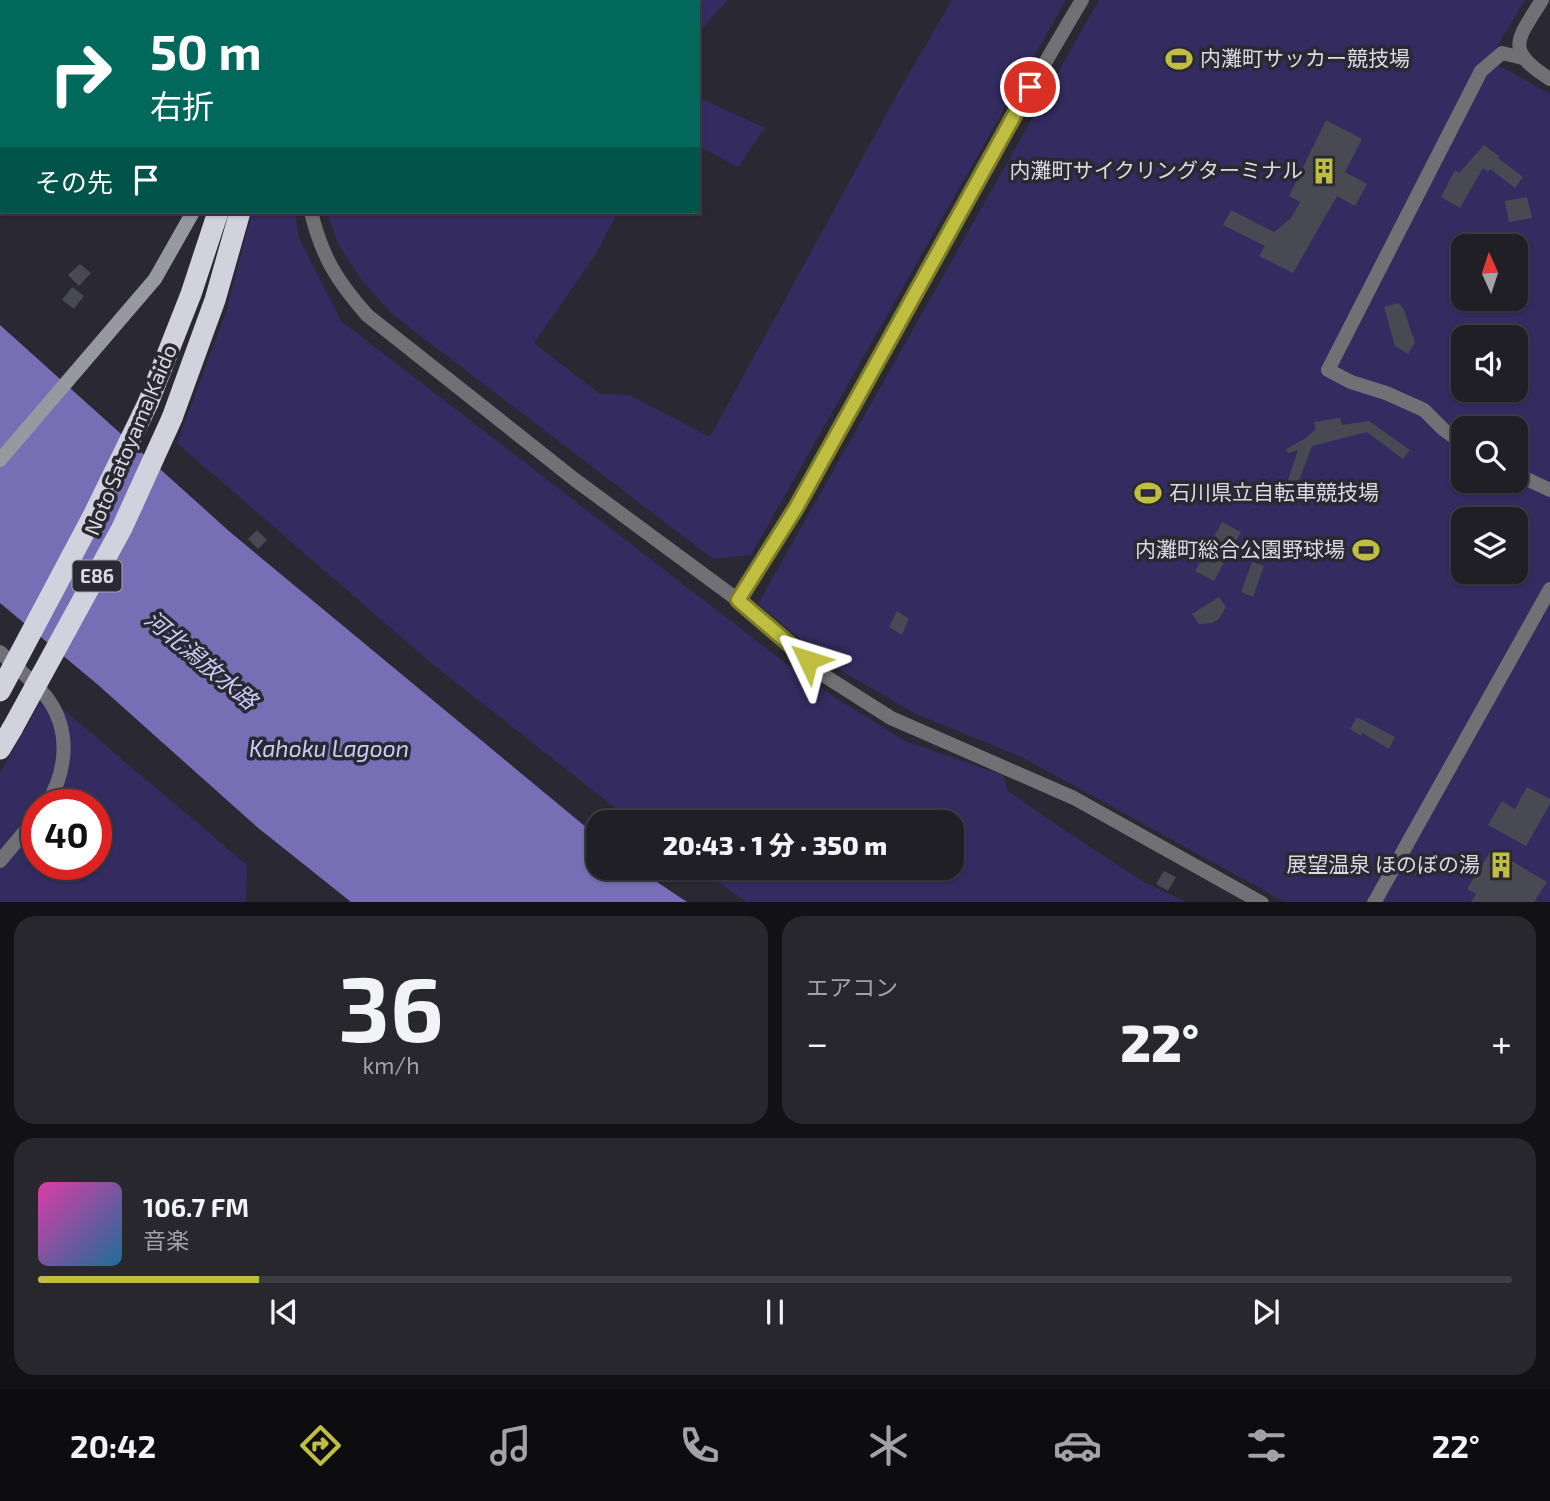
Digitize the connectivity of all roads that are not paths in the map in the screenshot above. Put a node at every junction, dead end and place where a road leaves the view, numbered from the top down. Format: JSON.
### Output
{"nodes":[{"id":1,"x":1082,"y":0,"type":"edge"},
{"id":2,"x":1542,"y":0,"type":"edge"},
{"id":3,"x":1522,"y":58,"type":"junction"},
{"id":4,"x":1550,"y":79,"type":"edge"},
{"id":5,"x":192,"y":214,"type":"edge"},
{"id":6,"x":217,"y":214,"type":"edge"},
{"id":7,"x":239,"y":214,"type":"edge"},
{"id":8,"x":312,"y":214,"type":"edge"},
{"id":9,"x":1451,"y":435,"type":"edge"},
{"id":10,"x":0,"y":460,"type":"edge"},
{"id":11,"x":1528,"y":480,"type":"edge"},
{"id":12,"x":1550,"y":490,"type":"edge"},
{"id":13,"x":1550,"y":589,"type":"edge"},
{"id":14,"x":738,"y":600,"type":"junction"},
{"id":15,"x":0,"y":652,"type":"edge"},
{"id":16,"x":0,"y":691,"type":"edge"},
{"id":17,"x":0,"y":749,"type":"edge"},
{"id":18,"x":55,"y":789,"type":"edge"},
{"id":19,"x":21,"y":836,"type":"edge"},
{"id":20,"x":0,"y":861,"type":"edge"},
{"id":21,"x":1262,"y":902,"type":"edge"},
{"id":22,"x":1374,"y":902,"type":"edge"}],
"edges":[{"from":1,"to":14,"type":"street"},
{"from":2,"to":3,"type":"street"},
{"from":3,"to":4,"type":"street"},
{"from":3,"to":9,"type":"street"},
{"from":5,"to":10,"type":"main road"},
{"from":6,"to":16,"type":"highway","name":"Noto Satoyama Kaido","number":"E86","bridge":true},
{"from":7,"to":17,"type":"highway","name":"Noto Satoyama Kaido","number":"E86","bridge":true},
{"from":8,"to":14,"type":"street"},
{"from":11,"to":12,"type":"street"},
{"from":13,"to":22,"type":"street"},
{"from":14,"to":21,"type":"street"},
{"from":15,"to":18,"type":"street"},
{"from":19,"to":20,"type":"street"}]}
